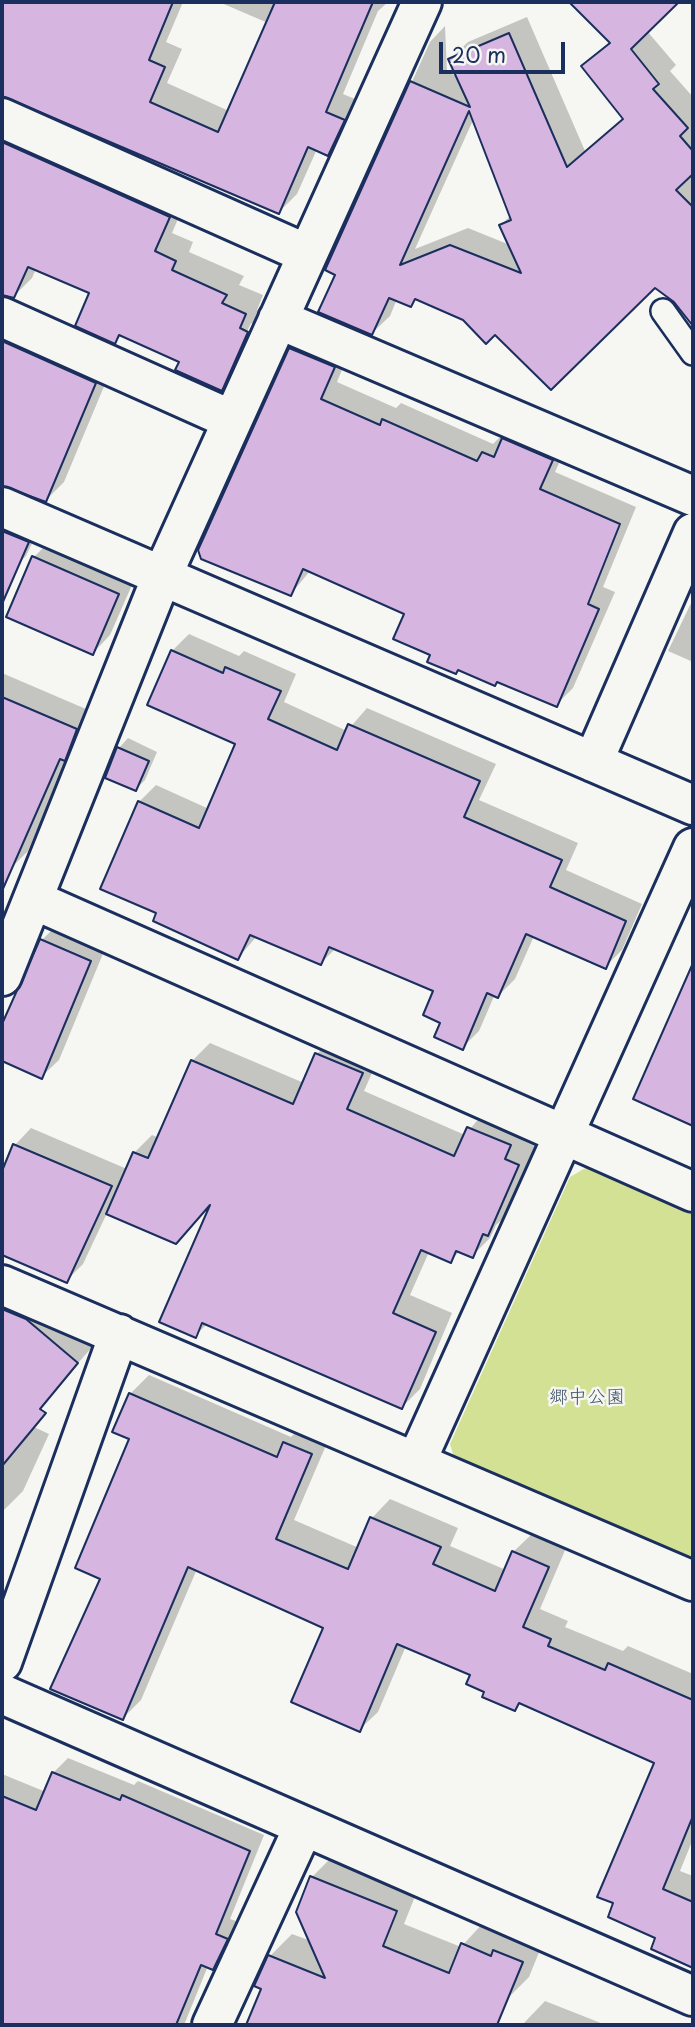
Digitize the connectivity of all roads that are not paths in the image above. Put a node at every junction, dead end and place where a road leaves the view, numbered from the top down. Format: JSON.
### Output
{"nodes":[{"id":1,"x":422,"y":2,"type":"edge"},
{"id":2,"x":2,"y":118,"type":"edge"},
{"id":3,"x":307,"y":254,"type":"junction"},
{"id":4,"x":663,"y":311,"type":"dead end"},
{"id":5,"x":2,"y":317,"type":"edge"},
{"id":6,"x":278,"y":319,"type":"junction"},
{"id":7,"x":693,"y":352,"type":"edge"},
{"id":8,"x":232,"y":420,"type":"junction"},
{"id":9,"x":693,"y":496,"type":"edge"},
{"id":10,"x":2,"y":508,"type":"edge"},
{"id":11,"x":693,"y":535,"type":"edge"},
{"id":12,"x":162,"y":576,"type":"junction"},
{"id":13,"x":593,"y":762,"type":"junction"},
{"id":14,"x":693,"y":805,"type":"edge"},
{"id":15,"x":693,"y":848,"type":"edge"},
{"id":16,"x":34,"y":900,"type":"junction"},
{"id":17,"x":2,"y":976,"type":"edge"},
{"id":18,"x":564,"y":1136,"type":"junction"},
{"id":19,"x":693,"y":1192,"type":"edge"},
{"id":20,"x":2,"y":1285,"type":"edge"},
{"id":21,"x":119,"y":1334,"type":"junction"},
{"id":22,"x":416,"y":1462,"type":"junction"},
{"id":23,"x":693,"y":1581,"type":"edge"},
{"id":24,"x":2,"y":1662,"type":"edge"},
{"id":25,"x":2,"y":1693,"type":"edge"},
{"id":26,"x":303,"y":1828,"type":"junction"},
{"id":27,"x":693,"y":1996,"type":"edge"},
{"id":28,"x":212,"y":2025,"type":"edge"}],
"edges":[{"from":1,"to":3,"type":"street"},
{"from":2,"to":3,"type":"street"},
{"from":3,"to":6,"type":"street"},
{"from":4,"to":7,"type":"lane"},
{"from":5,"to":8,"type":"street"},
{"from":6,"to":8,"type":"street"},
{"from":6,"to":9,"type":"street"},
{"from":8,"to":12,"type":"street"},
{"from":10,"to":12,"type":"street"},
{"from":11,"to":13,"type":"street"},
{"from":12,"to":13,"type":"street"},
{"from":12,"to":16,"type":"street"},
{"from":13,"to":14,"type":"street"},
{"from":15,"to":18,"type":"street"},
{"from":16,"to":17,"type":"street"},
{"from":16,"to":18,"type":"street"},
{"from":18,"to":19,"type":"street"},
{"from":18,"to":22,"type":"street"},
{"from":20,"to":21,"type":"street"},
{"from":21,"to":22,"type":"street"},
{"from":21,"to":24,"type":"street"},
{"from":22,"to":23,"type":"street"},
{"from":25,"to":26,"type":"street"},
{"from":26,"to":27,"type":"street"},
{"from":26,"to":28,"type":"street"}]}
